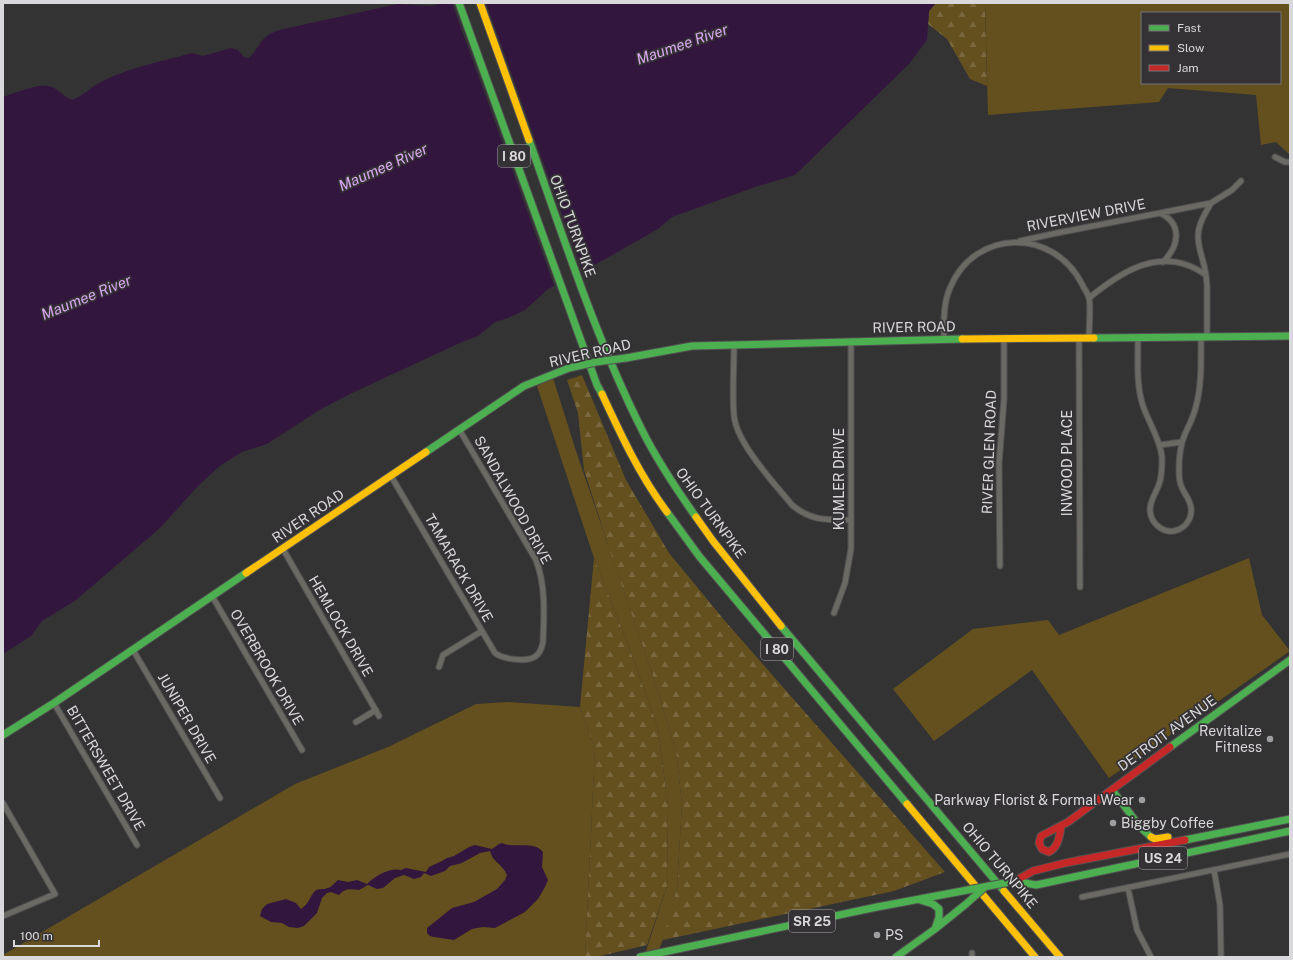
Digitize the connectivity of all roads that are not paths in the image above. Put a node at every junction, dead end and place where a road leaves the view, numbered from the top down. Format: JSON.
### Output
{"nodes":[{"id":1,"x":459,"y":3,"type":"edge"},
{"id":2,"x":480,"y":3,"type":"edge"},
{"id":3,"x":1275,"y":157,"type":"dead end"},
{"id":4,"x":1290,"y":162,"type":"edge"},
{"id":5,"x":1241,"y":181,"type":"dead end"},
{"id":6,"x":1212,"y":203,"type":"junction"},
{"id":7,"x":1160,"y":213,"type":"junction"},
{"id":8,"x":1017,"y":242,"type":"junction"},
{"id":9,"x":1163,"y":262,"type":"junction"},
{"id":10,"x":1206,"y":275,"type":"junction"},
{"id":11,"x":1089,"y":298,"type":"junction"},
{"id":12,"x":1290,"y":336,"type":"edge"},
{"id":13,"x":1138,"y":337,"type":"junction"},
{"id":14,"x":1204,"y":337,"type":"junction"},
{"id":15,"x":1079,"y":338,"type":"junction"},
{"id":16,"x":1089,"y":338,"type":"junction"},
{"id":17,"x":944,"y":339,"type":"junction"},
{"id":18,"x":1004,"y":339,"type":"junction"},
{"id":19,"x":851,"y":341,"type":"junction"},
{"id":20,"x":734,"y":345,"type":"junction"},
{"id":21,"x":459,"y":429,"type":"junction"},
{"id":22,"x":1182,"y":442,"type":"junction"},
{"id":23,"x":1160,"y":445,"type":"junction"},
{"id":24,"x":391,"y":476,"type":"junction"},
{"id":25,"x":851,"y":520,"type":"junction"},
{"id":26,"x":283,"y":549,"type":"junction"},
{"id":27,"x":1000,"y":566,"type":"dead end"},
{"id":28,"x":1080,"y":588,"type":"dead end"},
{"id":29,"x":212,"y":596,"type":"junction"},
{"id":30,"x":834,"y":614,"type":"dead end"},
{"id":31,"x":482,"y":631,"type":"junction"},
{"id":32,"x":133,"y":650,"type":"junction"},
{"id":33,"x":516,"y":659,"type":"joint"},
{"id":34,"x":1290,"y":660,"type":"edge"},
{"id":35,"x":439,"y":667,"type":"dead end"},
{"id":36,"x":54,"y":702,"type":"junction"},
{"id":37,"x":376,"y":710,"type":"junction"},
{"id":38,"x":379,"y":716,"type":"dead end"},
{"id":39,"x":356,"y":722,"type":"dead end"},
{"id":40,"x":3,"y":735,"type":"edge"},
{"id":41,"x":302,"y":750,"type":"dead end"},
{"id":42,"x":1112,"y":790,"type":"junction"},
{"id":43,"x":220,"y":798,"type":"dead end"},
{"id":44,"x":3,"y":803,"type":"edge"},
{"id":45,"x":1290,"y":819,"type":"edge"},
{"id":46,"x":1280,"y":820,"type":"junction"},
{"id":47,"x":1061,"y":827,"type":"dead end"},
{"id":48,"x":1141,"y":828,"type":"junction"},
{"id":49,"x":1290,"y":831,"type":"edge"},
{"id":50,"x":137,"y":845,"type":"dead end"},
{"id":51,"x":1141,"y":848,"type":"junction"},
{"id":52,"x":1290,"y":854,"type":"edge"},
{"id":53,"x":1214,"y":870,"type":"junction"},
{"id":54,"x":1015,"y":881,"type":"junction"},
{"id":55,"x":985,"y":888,"type":"junction"},
{"id":56,"x":1128,"y":888,"type":"junction"},
{"id":57,"x":1082,"y":897,"type":"dead end"},
{"id":58,"x":916,"y":899,"type":"junction"},
{"id":59,"x":3,"y":916,"type":"edge"},
{"id":60,"x":935,"y":929,"type":"junction"},
{"id":61,"x":640,"y":957,"type":"edge"},
{"id":62,"x":896,"y":957,"type":"edge"},
{"id":63,"x":1035,"y":957,"type":"edge"},
{"id":64,"x":1060,"y":957,"type":"edge"},
{"id":65,"x":1151,"y":957,"type":"edge"},
{"id":66,"x":1221,"y":957,"type":"edge"}],
"edges":[{"from":1,"to":63,"type":"main road","number":"I 80"},
{"from":2,"to":64,"type":"main road","name":"OHIO TURNPIKE","number":"I 80"},
{"from":3,"to":4,"type":"street"},
{"from":5,"to":6,"type":"street","name":"RIVERVIEW DRIVE"},
{"from":6,"to":7,"type":"street","name":"RIVERVIEW DRIVE"},
{"from":6,"to":10,"type":"street"},
{"from":7,"to":8,"type":"street","name":"RIVERVIEW DRIVE"},
{"from":7,"to":9,"type":"street","name":"RIVERVIEW DRIVE"},
{"from":8,"to":11,"type":"street"},
{"from":8,"to":17,"type":"street","name":"RIVERVIEW DRIVE"},
{"from":9,"to":10,"type":"street"},
{"from":9,"to":11,"type":"street"},
{"from":10,"to":14,"type":"street"},
{"from":11,"to":16,"type":"street"},
{"from":12,"to":14,"type":"main road","name":"RIVER ROAD"},
{"from":13,"to":14,"type":"main road","name":"RIVER ROAD"},
{"from":13,"to":16,"type":"main road","name":"RIVER ROAD"},
{"from":13,"to":23,"type":"street"},
{"from":14,"to":22,"type":"street"},
{"from":15,"to":16,"type":"main road","name":"RIVER ROAD"},
{"from":15,"to":18,"type":"main road","name":"RIVER ROAD"},
{"from":15,"to":28,"type":"street","name":"INWOOD PLACE"},
{"from":17,"to":18,"type":"main road","name":"RIVER ROAD"},
{"from":17,"to":19,"type":"main road","name":"RIVER ROAD"},
{"from":18,"to":27,"type":"street","name":"RIVER GLEN ROAD"},
{"from":19,"to":20,"type":"main road","name":"RIVER ROAD"},
{"from":19,"to":25,"type":"street","name":"KUMLER DRIVE"},
{"from":20,"to":21,"type":"main road","name":"RIVER ROAD","bridge":true},
{"from":20,"to":25,"type":"street"},
{"from":21,"to":24,"type":"main road","name":"RIVER ROAD"},
{"from":21,"to":33,"type":"street","name":"SANDALWOOD DRIVE"},
{"from":22,"to":23,"type":"street"},
{"from":22,"to":23,"type":"street"},
{"from":24,"to":26,"type":"main road","name":"RIVER ROAD"},
{"from":24,"to":31,"type":"street","name":"TAMARACK DRIVE"},
{"from":25,"to":30,"type":"street","name":"KUMLER DRIVE"},
{"from":26,"to":29,"type":"main road","name":"RIVER ROAD"},
{"from":26,"to":37,"type":"street","name":"HEMLOCK DRIVE"},
{"from":29,"to":32,"type":"main road","name":"RIVER ROAD"},
{"from":29,"to":41,"type":"street","name":"OVERBROOK DRIVE"},
{"from":31,"to":33,"type":"street","name":"TAMARACK DRIVE"},
{"from":31,"to":35,"type":"street"},
{"from":32,"to":36,"type":"main road","name":"RIVER ROAD"},
{"from":32,"to":43,"type":"street","name":"JUNIPER DRIVE"},
{"from":34,"to":42,"type":"main road","name":"DETROIT AVENUE"},
{"from":36,"to":40,"type":"main road","name":"RIVER ROAD"},
{"from":36,"to":50,"type":"street","name":"BITTERSWEET DRIVE"},
{"from":37,"to":38,"type":"street","name":"HEMLOCK DRIVE"},
{"from":37,"to":39,"type":"street"},
{"from":42,"to":47,"type":"main road","name":"DETROIT AVENUE"},
{"from":42,"to":48,"type":"main road"},
{"from":44,"to":59,"type":"street"},
{"from":45,"to":46,"type":"main road","number":"US 24"},
{"from":46,"to":48,"type":"main road"},
{"from":46,"to":51,"type":"main road","number":"US 24"},
{"from":48,"to":51,"type":"main road"},
{"from":49,"to":54,"type":"main road","number":"US 24"},
{"from":51,"to":54,"type":"main road","number":"US 24"},
{"from":52,"to":53,"type":"street"},
{"from":53,"to":56,"type":"street"},
{"from":53,"to":66,"type":"street"},
{"from":54,"to":55,"type":"main road","number":"US 24","bridge":true},
{"from":55,"to":58,"type":"main road","number":"SR 25","bridge":true},
{"from":55,"to":60,"type":"main road","number":"US 24","bridge":true},
{"from":56,"to":57,"type":"street"},
{"from":56,"to":65,"type":"street"},
{"from":58,"to":60,"type":"main road"},
{"from":58,"to":61,"type":"main road","number":"SR 25"},
{"from":60,"to":62,"type":"main road","number":"US 24"}]}
